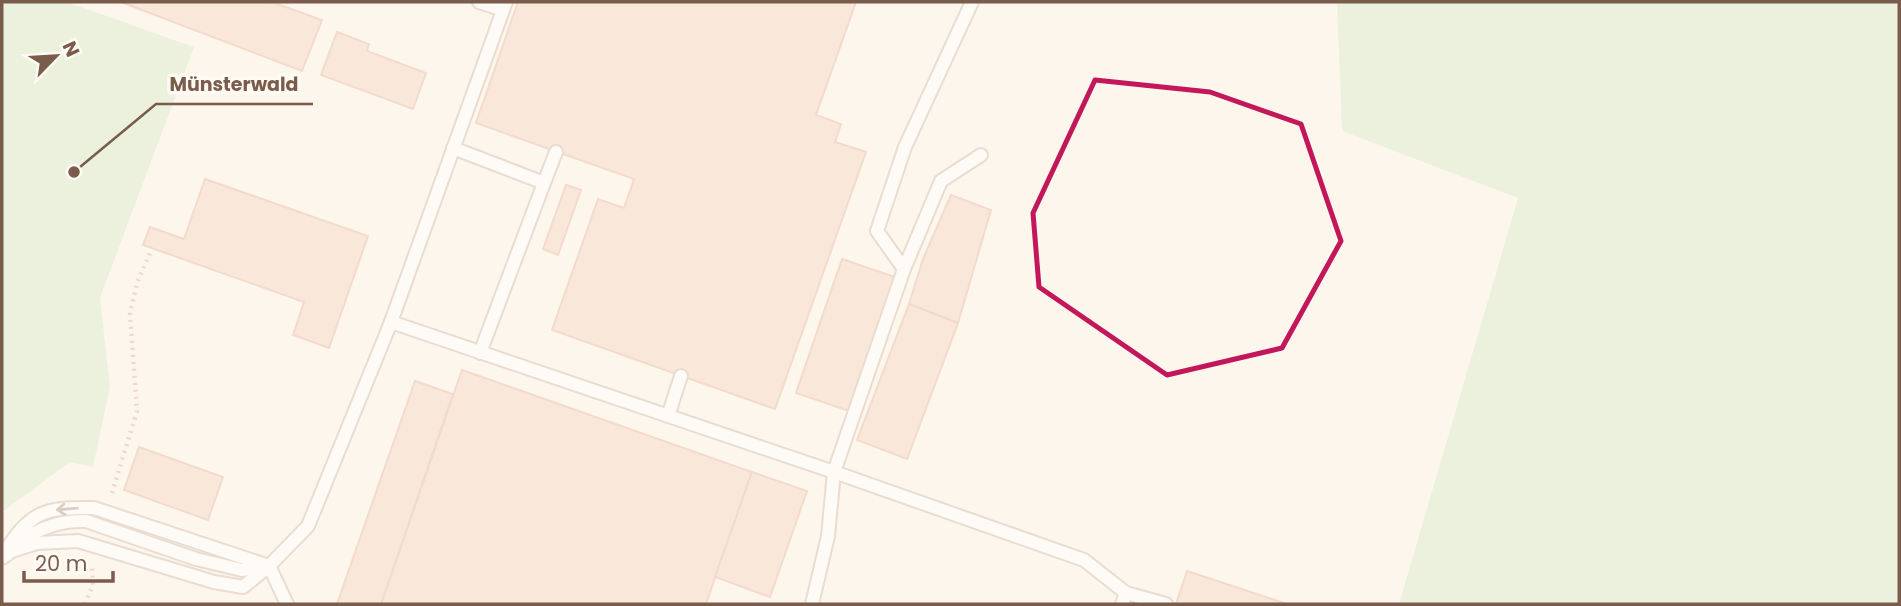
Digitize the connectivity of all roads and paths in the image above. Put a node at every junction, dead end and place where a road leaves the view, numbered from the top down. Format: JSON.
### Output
{"nodes":[{"id":1,"x":479,"y":2,"type":"edge"},
{"id":2,"x":972,"y":2,"type":"edge"},
{"id":3,"x":505,"y":6,"type":"edge"},
{"id":4,"x":453,"y":148,"type":"junction"},
{"id":5,"x":556,"y":152,"type":"dead end"},
{"id":6,"x":981,"y":155,"type":"dead end"},
{"id":7,"x":544,"y":183,"type":"junction"},
{"id":8,"x":150,"y":253,"type":"dead end"},
{"id":9,"x":904,"y":269,"type":"junction"},
{"id":10,"x":391,"y":322,"type":"junction"},
{"id":11,"x":480,"y":352,"type":"junction"},
{"id":12,"x":681,"y":376,"type":"dead end"},
{"id":13,"x":668,"y":416,"type":"junction"},
{"id":14,"x":834,"y":472,"type":"junction"},
{"id":15,"x":107,"y":512,"type":"junction"},
{"id":16,"x":98,"y":548,"type":"junction"},
{"id":17,"x":2,"y":557,"type":"edge"},
{"id":18,"x":269,"y":566,"type":"junction"},
{"id":19,"x":1124,"y":599,"type":"edge"},
{"id":20,"x":85,"y":604,"type":"edge"},
{"id":21,"x":288,"y":604,"type":"edge"},
{"id":22,"x":812,"y":604,"type":"edge"},
{"id":23,"x":1166,"y":604,"type":"edge"}],
"edges":[{"from":1,"to":3,"type":"lane"},
{"from":2,"to":9,"type":"lane"},
{"from":3,"to":4,"type":"lane"},
{"from":4,"to":7,"type":"lane"},
{"from":4,"to":10,"type":"lane"},
{"from":5,"to":7,"type":"lane"},
{"from":6,"to":9,"type":"lane"},
{"from":7,"to":11,"type":"lane"},
{"from":8,"to":15,"type":"path"},
{"from":9,"to":14,"type":"lane"},
{"from":10,"to":11,"type":"lane"},
{"from":10,"to":18,"type":"lane"},
{"from":11,"to":13,"type":"lane"},
{"from":12,"to":13,"type":"lane"},
{"from":13,"to":14,"type":"lane"},
{"from":14,"to":19,"type":"lane"},
{"from":14,"to":22,"type":"lane"},
{"from":15,"to":17,"type":"lane","one_way":true},
{"from":15,"to":18,"type":"lane"},
{"from":16,"to":17,"type":"lane"},
{"from":16,"to":18,"type":"lane"},
{"from":16,"to":20,"type":"path"},
{"from":17,"to":18,"type":"lane"},
{"from":18,"to":21,"type":"lane"},
{"from":19,"to":23,"type":"lane"}]}
